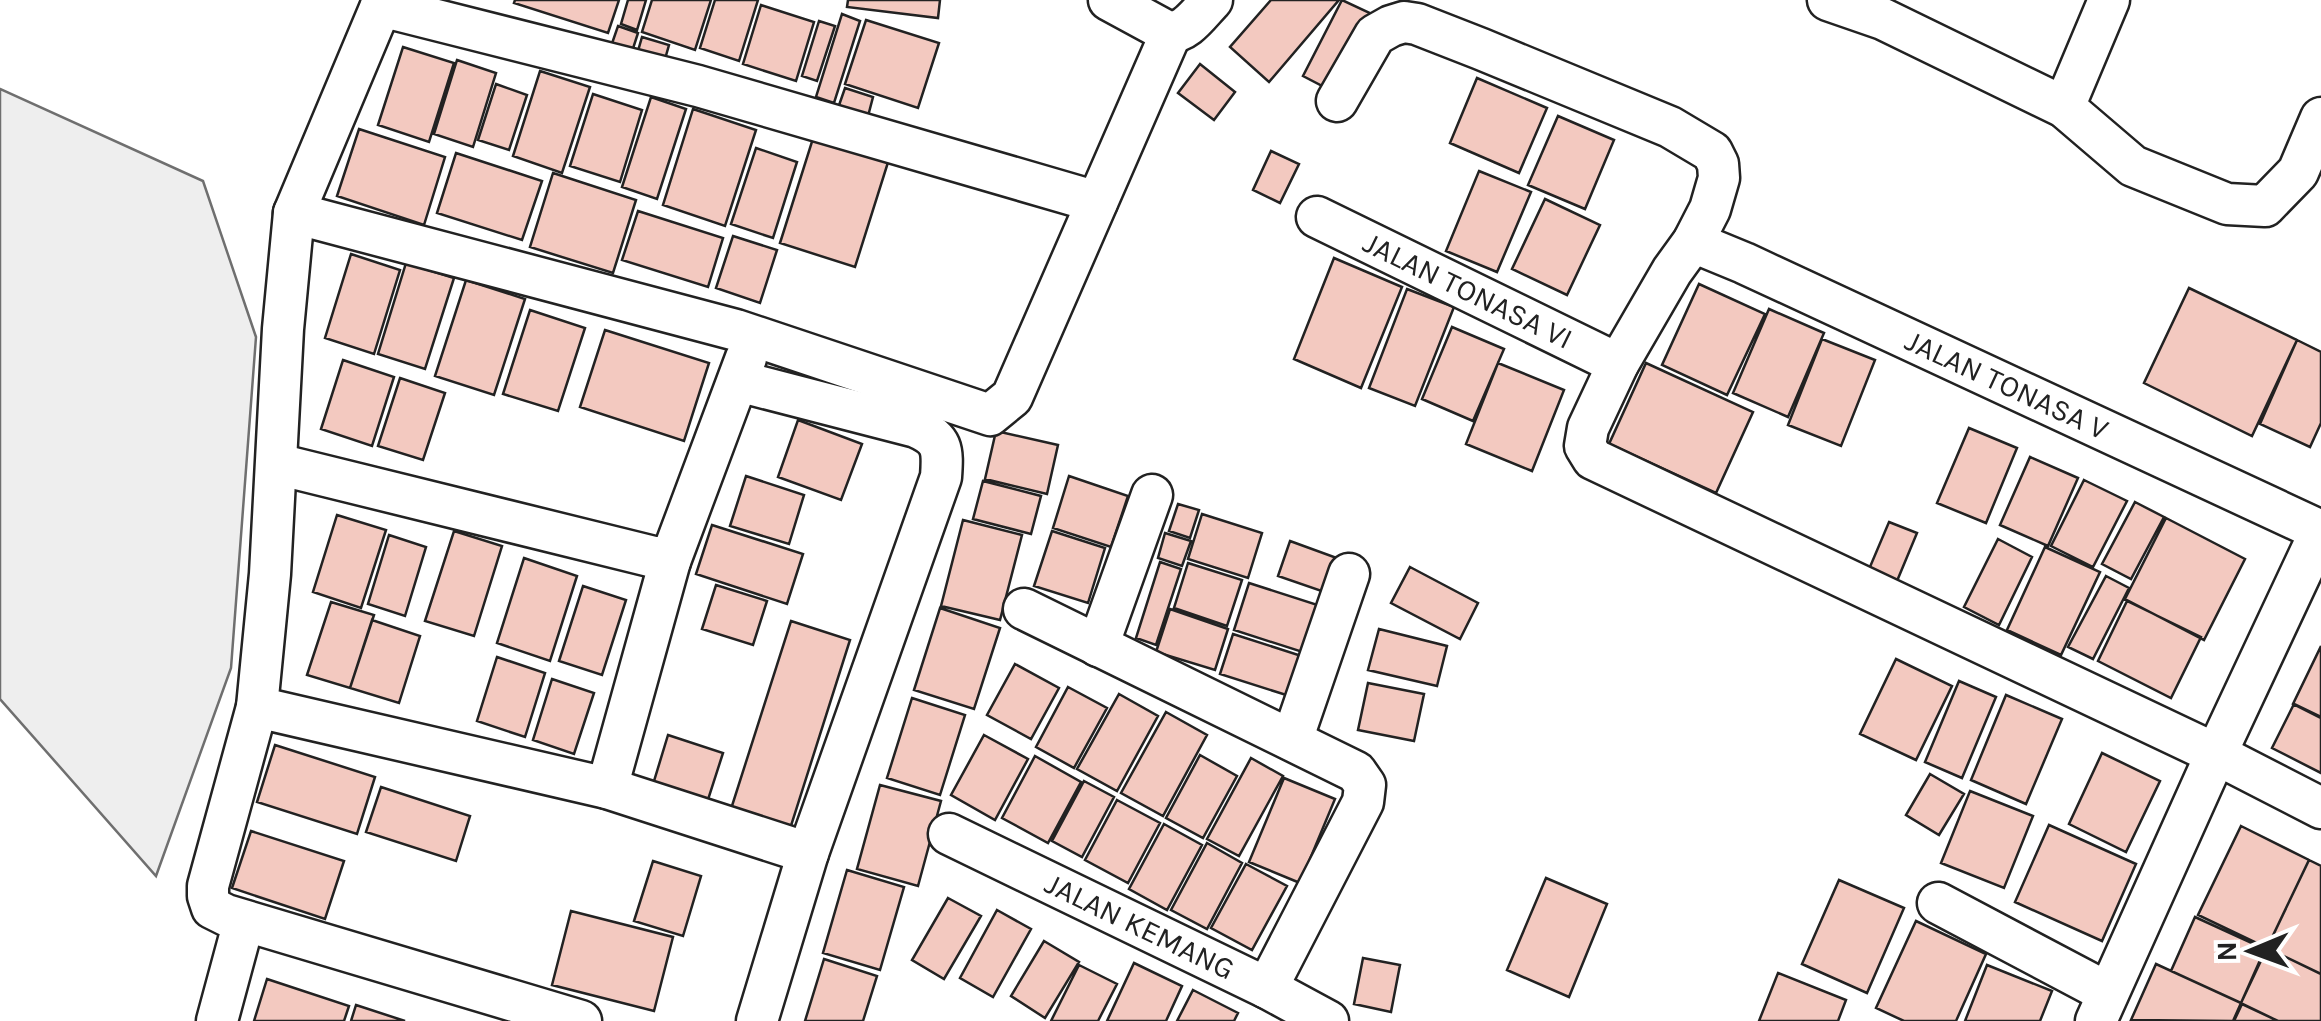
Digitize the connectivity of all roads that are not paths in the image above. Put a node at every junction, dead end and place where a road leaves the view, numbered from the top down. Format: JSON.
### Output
{"nodes":[{"id":1,"x":1110,"y":0,"type":"edge"},
{"id":2,"x":1212,"y":0,"type":"edge"},
{"id":3,"x":1828,"y":0,"type":"edge"},
{"id":4,"x":2109,"y":0,"type":"edge"},
{"id":5,"x":381,"y":3,"type":"edge"},
{"id":6,"x":1171,"y":32,"type":"junction"},
{"id":7,"x":1337,"y":101,"type":"dead end"},
{"id":8,"x":2064,"y":107,"type":"junction"},
{"id":9,"x":2321,"y":118,"type":"edge"},
{"id":10,"x":1097,"y":202,"type":"junction"},
{"id":11,"x":294,"y":213,"type":"junction"},
{"id":12,"x":1317,"y":217,"type":"dead end"},
{"id":13,"x":1693,"y":242,"type":"junction"},
{"id":14,"x":745,"y":335,"type":"junction"},
{"id":15,"x":1618,"y":364,"type":"junction"},
{"id":16,"x":738,"y":382,"type":"junction"},
{"id":17,"x":277,"y":464,"type":"junction"},
{"id":18,"x":1152,"y":494,"type":"dead end"},
{"id":19,"x":2321,"y":531,"type":"edge"},
{"id":20,"x":670,"y":561,"type":"junction"},
{"id":21,"x":1350,"y":574,"type":"dead end"},
{"id":22,"x":1024,"y":609,"type":"dead end"},
{"id":23,"x":1098,"y":646,"type":"junction"},
{"id":24,"x":256,"y":706,"type":"junction"},
{"id":25,"x":1292,"y":740,"type":"junction"},
{"id":26,"x":2216,"y":754,"type":"junction"},
{"id":27,"x":607,"y":788,"type":"junction"},
{"id":28,"x":2321,"y":808,"type":"edge"},
{"id":29,"x":949,"y":834,"type":"dead end"},
{"id":30,"x":808,"y":853,"type":"junction"},
{"id":31,"x":1938,"y":904,"type":"dead end"},
{"id":32,"x":244,"y":921,"type":"junction"},
{"id":33,"x":1267,"y":988,"type":"junction"},
{"id":34,"x":2102,"y":1007,"type":"edge"},
{"id":35,"x":217,"y":1021,"type":"edge"},
{"id":36,"x":581,"y":1021,"type":"edge"},
{"id":37,"x":757,"y":1021,"type":"edge"},
{"id":38,"x":1328,"y":1021,"type":"edge"}],
"edges":[{"from":1,"to":6,"type":"street"},
{"from":2,"to":6,"type":"street"},
{"from":3,"to":8,"type":"street"},
{"from":4,"to":8,"type":"street"},
{"from":5,"to":10,"type":"street"},
{"from":5,"to":11,"type":"street"},
{"from":6,"to":10,"type":"street"},
{"from":7,"to":13,"type":"street"},
{"from":8,"to":9,"type":"street"},
{"from":10,"to":14,"type":"street"},
{"from":11,"to":14,"type":"street"},
{"from":11,"to":17,"type":"street"},
{"from":12,"to":15,"type":"street","name":"JALAN TONASA VI"},
{"from":13,"to":15,"type":"street"},
{"from":13,"to":19,"type":"street","name":"JALAN TONASA V"},
{"from":14,"to":16,"type":"street"},
{"from":15,"to":26,"type":"street"},
{"from":16,"to":20,"type":"street"},
{"from":16,"to":30,"type":"street"},
{"from":17,"to":20,"type":"street"},
{"from":17,"to":24,"type":"street"},
{"from":18,"to":23,"type":"street"},
{"from":19,"to":26,"type":"street"},
{"from":20,"to":27,"type":"street"},
{"from":21,"to":25,"type":"street"},
{"from":22,"to":23,"type":"street"},
{"from":23,"to":25,"type":"street"},
{"from":24,"to":27,"type":"street"},
{"from":24,"to":32,"type":"street"},
{"from":25,"to":33,"type":"street"},
{"from":26,"to":28,"type":"street"},
{"from":26,"to":34,"type":"street"},
{"from":27,"to":30,"type":"street"},
{"from":29,"to":33,"type":"street","name":"JALAN KEMANG"},
{"from":30,"to":37,"type":"street"},
{"from":31,"to":34,"type":"street"},
{"from":32,"to":35,"type":"street"},
{"from":32,"to":36,"type":"street"},
{"from":33,"to":38,"type":"street","name":"JALAN KEMANG"}]}
